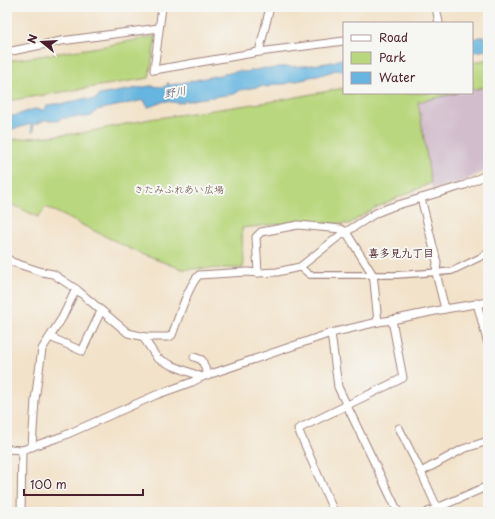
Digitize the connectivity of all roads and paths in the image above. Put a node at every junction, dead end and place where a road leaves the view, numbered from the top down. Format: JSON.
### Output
{"nodes":[{"id":1,"x":162,"y":7,"type":"edge"},
{"id":2,"x":270,"y":7,"type":"edge"},
{"id":3,"x":436,"y":7,"type":"edge"},
{"id":4,"x":439,"y":22,"type":"edge"},
{"id":5,"x":159,"y":28,"type":"junction"},
{"id":6,"x":343,"y":41,"type":"edge"},
{"id":7,"x":7,"y":52,"type":"edge"},
{"id":8,"x":259,"y":52,"type":"junction"},
{"id":9,"x":488,"y":174,"type":"edge"},
{"id":10,"x":421,"y":198,"type":"junction"},
{"id":11,"x":346,"y":232,"type":"junction"},
{"id":12,"x":486,"y":255,"type":"edge"},
{"id":13,"x":7,"y":258,"type":"edge"},
{"id":14,"x":300,"y":267,"type":"junction"},
{"id":15,"x":258,"y":273,"type":"junction"},
{"id":16,"x":436,"y":273,"type":"junction"},
{"id":17,"x":373,"y":275,"type":"junction"},
{"id":18,"x":76,"y":289,"type":"junction"},
{"id":19,"x":488,"y":302,"type":"edge"},
{"id":20,"x":477,"y":303,"type":"junction"},
{"id":21,"x":445,"y":309,"type":"junction"},
{"id":22,"x":102,"y":311,"type":"junction"},
{"id":23,"x":392,"y":320,"type":"junction"},
{"id":24,"x":378,"y":322,"type":"junction"},
{"id":25,"x":331,"y":333,"type":"junction"},
{"id":26,"x":145,"y":336,"type":"junction"},
{"id":27,"x":50,"y":337,"type":"junction"},
{"id":28,"x":488,"y":344,"type":"edge"},
{"id":29,"x":194,"y":357,"type":"dead end"},
{"id":30,"x":205,"y":376,"type":"junction"},
{"id":31,"x":348,"y":405,"type":"junction"},
{"id":32,"x":399,"y":428,"type":"dead end"},
{"id":33,"x":488,"y":441,"type":"edge"},
{"id":34,"x":32,"y":447,"type":"junction"},
{"id":35,"x":7,"y":449,"type":"edge"},
{"id":36,"x":22,"y":450,"type":"junction"},
{"id":37,"x":421,"y":472,"type":"junction"},
{"id":38,"x":488,"y":486,"type":"edge"},
{"id":39,"x":438,"y":510,"type":"edge"},
{"id":40,"x":21,"y":512,"type":"edge"},
{"id":41,"x":334,"y":512,"type":"edge"},
{"id":42,"x":398,"y":512,"type":"edge"},
{"id":43,"x":428,"y":512,"type":"edge"}],
"edges":[{"from":1,"to":5,"type":"street"},
{"from":2,"to":8,"type":"street"},
{"from":3,"to":4,"type":"street"},
{"from":5,"to":7,"type":"street"},
{"from":5,"to":8,"type":"street"},
{"from":6,"to":8,"type":"street"},
{"from":9,"to":10,"type":"street"},
{"from":10,"to":11,"type":"street"},
{"from":10,"to":16,"type":"street"},
{"from":11,"to":14,"type":"street"},
{"from":11,"to":15,"type":"street"},
{"from":11,"to":17,"type":"street"},
{"from":12,"to":16,"type":"street"},
{"from":13,"to":18,"type":"street"},
{"from":14,"to":15,"type":"street"},
{"from":14,"to":17,"type":"street"},
{"from":15,"to":26,"type":"street"},
{"from":16,"to":17,"type":"street"},
{"from":16,"to":21,"type":"street"},
{"from":17,"to":24,"type":"street"},
{"from":18,"to":22,"type":"street"},
{"from":18,"to":27,"type":"street"},
{"from":19,"to":20,"type":"street"},
{"from":20,"to":21,"type":"street"},
{"from":20,"to":28,"type":"street"},
{"from":21,"to":23,"type":"street"},
{"from":22,"to":26,"type":"street"},
{"from":22,"to":27,"type":"street"},
{"from":23,"to":24,"type":"street"},
{"from":23,"to":31,"type":"street"},
{"from":24,"to":25,"type":"street"},
{"from":25,"to":30,"type":"street"},
{"from":25,"to":31,"type":"street"},
{"from":26,"to":30,"type":"street"},
{"from":27,"to":34,"type":"street"},
{"from":29,"to":30,"type":"street"},
{"from":30,"to":34,"type":"street"},
{"from":31,"to":41,"type":"street"},
{"from":31,"to":42,"type":"street"},
{"from":32,"to":37,"type":"street"},
{"from":33,"to":37,"type":"street"},
{"from":34,"to":36,"type":"street"},
{"from":35,"to":36,"type":"street"},
{"from":36,"to":40,"type":"street"},
{"from":37,"to":39,"type":"street"},
{"from":38,"to":39,"type":"street"},
{"from":39,"to":43,"type":"street"}]}
